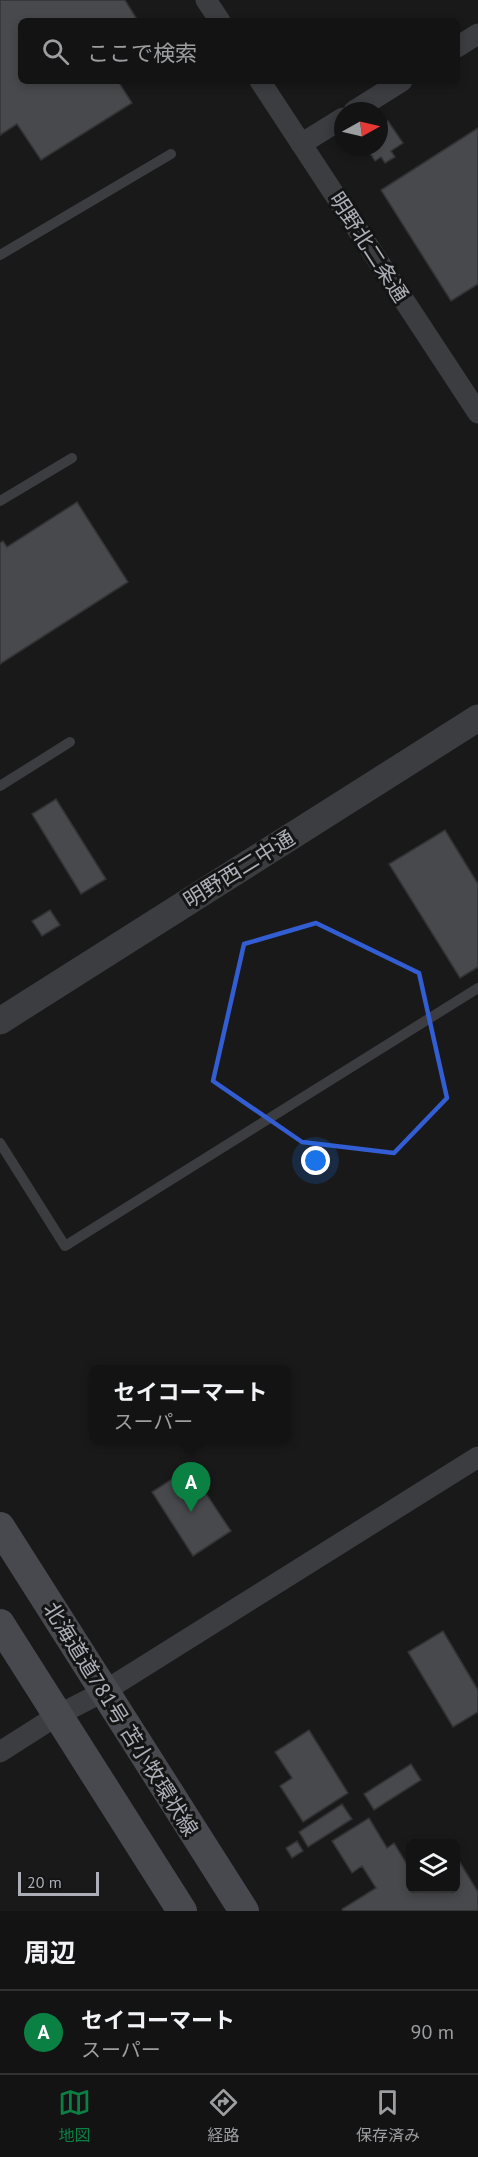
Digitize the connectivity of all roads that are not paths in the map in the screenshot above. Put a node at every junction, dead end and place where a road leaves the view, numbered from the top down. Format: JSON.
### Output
{"nodes":[{"id":1,"x":206,"y":0,"type":"edge"},
{"id":2,"x":218,"y":18,"type":"edge"},
{"id":3,"x":478,"y":34,"type":"edge"},
{"id":4,"x":460,"y":45,"type":"edge"},
{"id":5,"x":262,"y":84,"type":"edge"},
{"id":6,"x":397,"y":84,"type":"edge"},
{"id":7,"x":368,"y":102,"type":"edge"},
{"id":8,"x":334,"y":124,"type":"edge"},
{"id":9,"x":301,"y":144,"type":"junction"},
{"id":10,"x":171,"y":154,"type":"dead end"},
{"id":11,"x":0,"y":255,"type":"edge"},
{"id":12,"x":478,"y":413,"type":"edge"},
{"id":13,"x":72,"y":458,"type":"dead end"},
{"id":14,"x":0,"y":501,"type":"edge"},
{"id":15,"x":478,"y":718,"type":"edge"},
{"id":16,"x":70,"y":742,"type":"dead end"},
{"id":17,"x":0,"y":786,"type":"edge"},
{"id":18,"x":478,"y":988,"type":"edge"},
{"id":19,"x":0,"y":1021,"type":"edge"},
{"id":20,"x":0,"y":1143,"type":"edge"},
{"id":21,"x":478,"y":1457,"type":"edge"},
{"id":22,"x":0,"y":1527,"type":"edge"},
{"id":23,"x":0,"y":1624,"type":"edge"},
{"id":24,"x":103,"y":1692,"type":"junction"},
{"id":25,"x":58,"y":1715,"type":"junction"},
{"id":26,"x":0,"y":1752,"type":"edge"},
{"id":27,"x":182,"y":1911,"type":"edge"},
{"id":28,"x":244,"y":1911,"type":"edge"}],
"edges":[{"from":1,"to":2,"type":"street"},
{"from":3,"to":4,"type":"street"},
{"from":5,"to":9,"type":"street","name":"明野北二条通"},
{"from":6,"to":7,"type":"street"},
{"from":8,"to":9,"type":"street"},
{"from":9,"to":12,"type":"street","name":"明野北二条通"},
{"from":10,"to":11,"type":"lane"},
{"from":13,"to":14,"type":"lane"},
{"from":15,"to":19,"type":"street","name":"明野西二中通"},
{"from":16,"to":17,"type":"lane"},
{"from":18,"to":20,"type":"lane"},
{"from":21,"to":24,"type":"street"},
{"from":22,"to":24,"type":"main road","name":"北海道道781号 苫小牧環状線"},
{"from":23,"to":25,"type":"main road"},
{"from":24,"to":25,"type":"street"},
{"from":24,"to":28,"type":"main road","name":"北海道道781号 苫小牧環状線"},
{"from":25,"to":26,"type":"street"},
{"from":25,"to":27,"type":"main road"}]}
